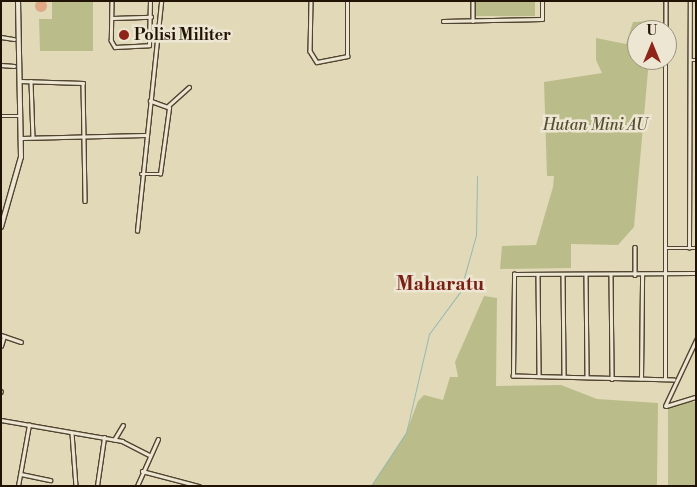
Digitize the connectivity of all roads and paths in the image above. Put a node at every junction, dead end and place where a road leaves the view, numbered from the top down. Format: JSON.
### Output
{"nodes":[{"id":1,"x":18,"y":1,"type":"edge"},
{"id":2,"x":112,"y":1,"type":"edge"},
{"id":3,"x":150,"y":1,"type":"edge"},
{"id":4,"x":161,"y":1,"type":"edge"},
{"id":5,"x":311,"y":1,"type":"edge"},
{"id":6,"x":347,"y":1,"type":"edge"},
{"id":7,"x":473,"y":1,"type":"edge"},
{"id":8,"x":542,"y":1,"type":"edge"},
{"id":9,"x":666,"y":1,"type":"edge"},
{"id":10,"x":690,"y":1,"type":"edge"},
{"id":11,"x":150,"y":16,"type":"junction"},
{"id":12,"x":112,"y":18,"type":"junction"},
{"id":13,"x":666,"y":20,"type":"edge"},
{"id":14,"x":443,"y":21,"type":"dead end"},
{"id":15,"x":473,"y":21,"type":"junction"},
{"id":16,"x":1,"y":37,"type":"edge"},
{"id":17,"x":14,"y":38,"type":"dead end"},
{"id":18,"x":690,"y":60,"type":"junction"},
{"id":19,"x":696,"y":60,"type":"edge"},
{"id":20,"x":1,"y":65,"type":"edge"},
{"id":21,"x":14,"y":66,"type":"dead end"},
{"id":22,"x":666,"y":70,"type":"edge"},
{"id":23,"x":20,"y":81,"type":"junction"},
{"id":24,"x":31,"y":81,"type":"junction"},
{"id":25,"x":189,"y":87,"type":"dead end"},
{"id":26,"x":150,"y":101,"type":"junction"},
{"id":27,"x":168,"y":106,"type":"junction"},
{"id":28,"x":1,"y":116,"type":"edge"},
{"id":29,"x":21,"y":116,"type":"junction"},
{"id":30,"x":145,"y":135,"type":"junction"},
{"id":31,"x":85,"y":136,"type":"junction"},
{"id":32,"x":33,"y":137,"type":"junction"},
{"id":33,"x":22,"y":138,"type":"junction"},
{"id":34,"x":141,"y":174,"type":"junction"},
{"id":35,"x":85,"y":201,"type":"dead end"},
{"id":36,"x":1,"y":204,"type":"edge"},
{"id":37,"x":8,"y":204,"type":"junction"},
{"id":38,"x":2,"y":217,"type":"edge"},
{"id":39,"x":1,"y":227,"type":"edge"},
{"id":40,"x":137,"y":231,"type":"dead end"},
{"id":41,"x":635,"y":247,"type":"dead end"},
{"id":42,"x":664,"y":248,"type":"junction"},
{"id":43,"x":689,"y":248,"type":"junction"},
{"id":44,"x":696,"y":248,"type":"edge"},
{"id":45,"x":695,"y":273,"type":"edge"},
{"id":46,"x":538,"y":274,"type":"junction"},
{"id":47,"x":563,"y":274,"type":"junction"},
{"id":48,"x":586,"y":275,"type":"junction"},
{"id":49,"x":611,"y":275,"type":"junction"},
{"id":50,"x":635,"y":275,"type":"junction"},
{"id":51,"x":642,"y":275,"type":"junction"},
{"id":52,"x":664,"y":275,"type":"junction"},
{"id":53,"x":3,"y":336,"type":"edge"},
{"id":54,"x":696,"y":340,"type":"edge"},
{"id":55,"x":21,"y":342,"type":"dead end"},
{"id":56,"x":1,"y":346,"type":"edge"},
{"id":57,"x":539,"y":375,"type":"junction"},
{"id":58,"x":564,"y":376,"type":"junction"},
{"id":59,"x":587,"y":376,"type":"junction"},
{"id":60,"x":612,"y":379,"type":"junction"},
{"id":61,"x":641,"y":379,"type":"junction"},
{"id":62,"x":665,"y":379,"type":"junction"},
{"id":63,"x":674,"y":380,"type":"junction"},
{"id":64,"x":696,"y":398,"type":"edge"},
{"id":65,"x":1,"y":420,"type":"edge"},
{"id":66,"x":29,"y":425,"type":"junction"},
{"id":67,"x":123,"y":425,"type":"dead end"},
{"id":68,"x":72,"y":433,"type":"junction"},
{"id":69,"x":104,"y":438,"type":"junction"},
{"id":70,"x":114,"y":440,"type":"junction"},
{"id":71,"x":158,"y":440,"type":"dead end"},
{"id":72,"x":149,"y":455,"type":"junction"},
{"id":73,"x":142,"y":471,"type":"junction"},
{"id":74,"x":20,"y":474,"type":"junction"},
{"id":75,"x":50,"y":480,"type":"dead end"},
{"id":76,"x":18,"y":486,"type":"edge"},
{"id":77,"x":76,"y":486,"type":"edge"},
{"id":78,"x":97,"y":486,"type":"edge"},
{"id":79,"x":137,"y":486,"type":"edge"},
{"id":80,"x":199,"y":486,"type":"edge"}],
"edges":[{"from":1,"to":23,"type":"main road"},
{"from":2,"to":12,"type":"street"},
{"from":3,"to":11,"type":"street"},
{"from":4,"to":26,"type":"street"},
{"from":5,"to":6,"type":"street"},
{"from":7,"to":15,"type":"street"},
{"from":8,"to":15,"type":"street"},
{"from":9,"to":13,"type":"street"},
{"from":10,"to":18,"type":"street"},
{"from":11,"to":12,"type":"street"},
{"from":11,"to":12,"type":"street"},
{"from":14,"to":15,"type":"street"},
{"from":16,"to":17,"type":"street"},
{"from":18,"to":19,"type":"street"},
{"from":18,"to":43,"type":"street"},
{"from":20,"to":21,"type":"street"},
{"from":22,"to":42,"type":"street"},
{"from":23,"to":24,"type":"street"},
{"from":23,"to":29,"type":"main road"},
{"from":24,"to":31,"type":"street"},
{"from":24,"to":32,"type":"street"},
{"from":25,"to":27,"type":"street"},
{"from":26,"to":27,"type":"street"},
{"from":26,"to":30,"type":"street"},
{"from":27,"to":34,"type":"street"},
{"from":28,"to":29,"type":"street"},
{"from":29,"to":33,"type":"main road"},
{"from":30,"to":31,"type":"street"},
{"from":30,"to":34,"type":"street"},
{"from":31,"to":32,"type":"street"},
{"from":31,"to":35,"type":"street"},
{"from":32,"to":33,"type":"street"},
{"from":33,"to":37,"type":"main road"},
{"from":34,"to":40,"type":"street"},
{"from":36,"to":37,"type":"street"},
{"from":37,"to":38,"type":"main road"},
{"from":38,"to":39,"type":"main road"},
{"from":41,"to":50,"type":"street"},
{"from":42,"to":43,"type":"street"},
{"from":42,"to":52,"type":"street"},
{"from":43,"to":44,"type":"street"},
{"from":45,"to":52,"type":"street"},
{"from":46,"to":47,"type":"street"},
{"from":46,"to":57,"type":"street"},
{"from":46,"to":57,"type":"street"},
{"from":47,"to":48,"type":"street"},
{"from":47,"to":58,"type":"street"},
{"from":48,"to":49,"type":"street"},
{"from":48,"to":59,"type":"street"},
{"from":49,"to":50,"type":"street"},
{"from":49,"to":60,"type":"street"},
{"from":50,"to":51,"type":"street"},
{"from":51,"to":52,"type":"street"},
{"from":51,"to":61,"type":"street"},
{"from":52,"to":62,"type":"street"},
{"from":53,"to":55,"type":"street"},
{"from":53,"to":56,"type":"street"},
{"from":54,"to":63,"type":"street"},
{"from":57,"to":58,"type":"street"},
{"from":58,"to":59,"type":"street"},
{"from":59,"to":60,"type":"street"},
{"from":60,"to":61,"type":"street"},
{"from":61,"to":62,"type":"street"},
{"from":62,"to":63,"type":"street"},
{"from":63,"to":64,"type":"street"},
{"from":65,"to":66,"type":"street"},
{"from":66,"to":68,"type":"street"},
{"from":66,"to":74,"type":"street"},
{"from":67,"to":70,"type":"street"},
{"from":68,"to":69,"type":"street"},
{"from":68,"to":77,"type":"street"},
{"from":69,"to":70,"type":"street"},
{"from":69,"to":78,"type":"street"},
{"from":70,"to":72,"type":"street"},
{"from":71,"to":72,"type":"street"},
{"from":72,"to":73,"type":"street"},
{"from":73,"to":79,"type":"street"},
{"from":73,"to":80,"type":"street"},
{"from":74,"to":75,"type":"street"},
{"from":74,"to":76,"type":"street"}]}
